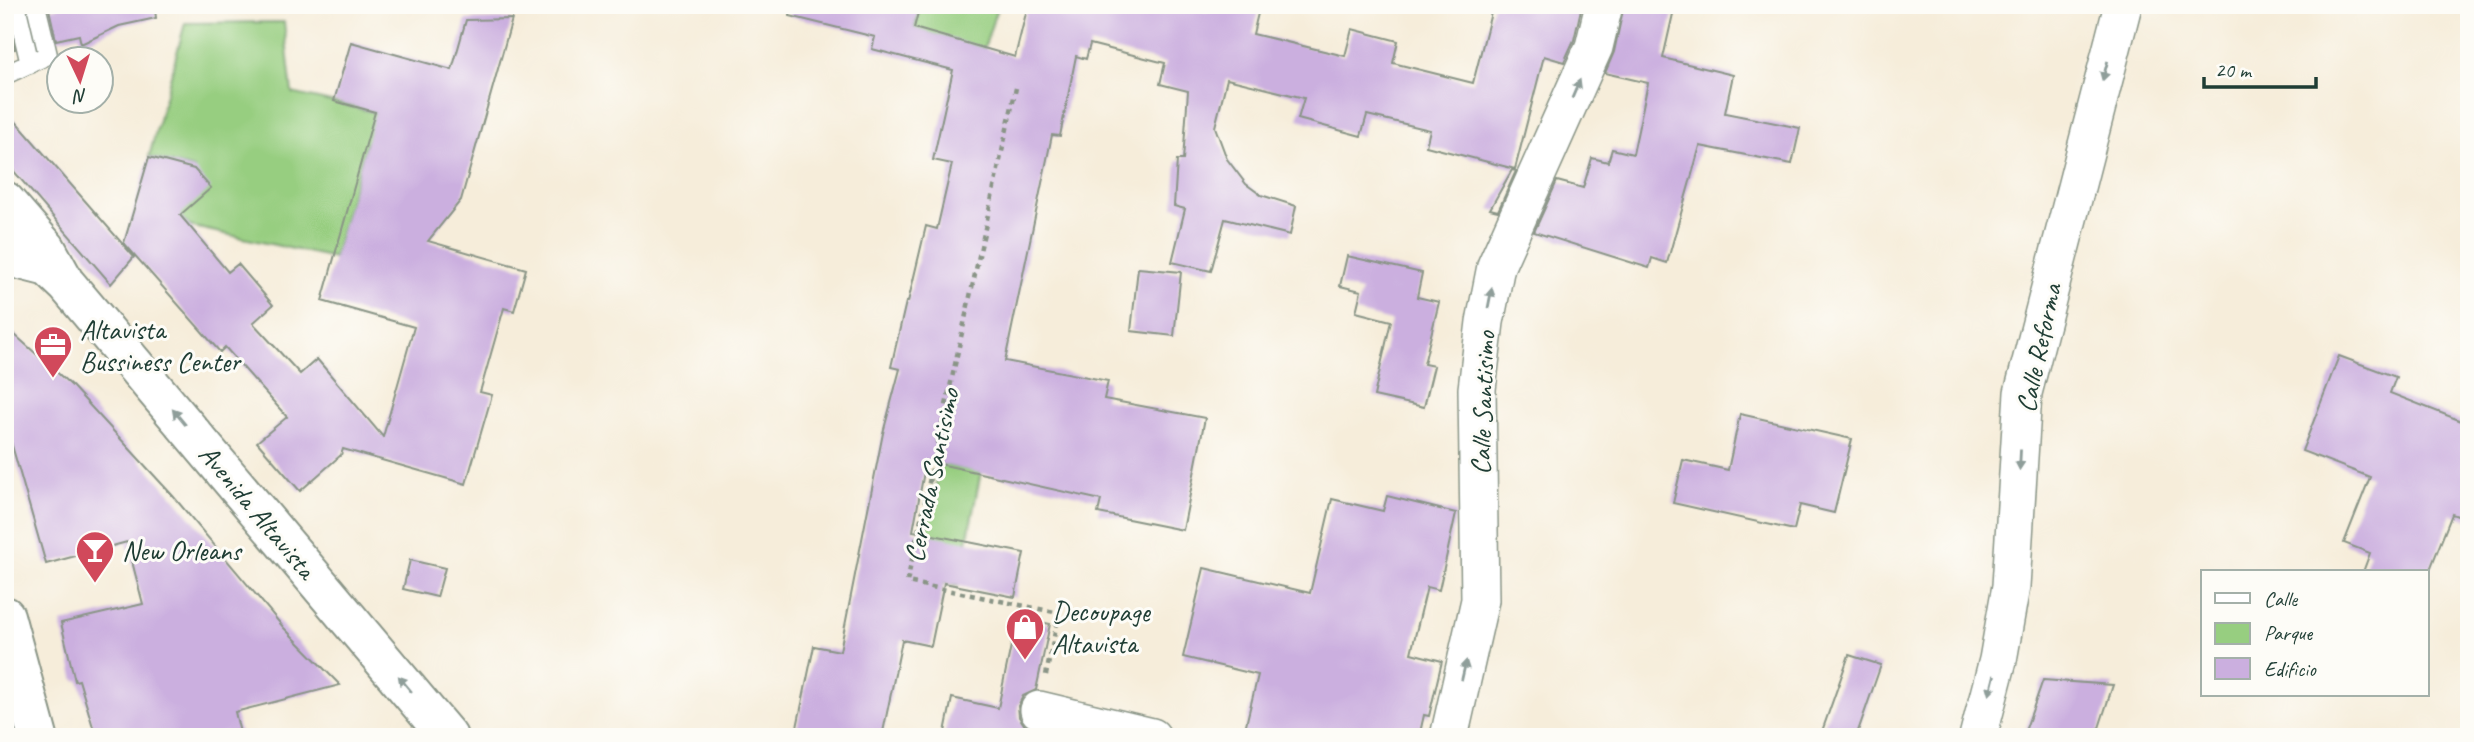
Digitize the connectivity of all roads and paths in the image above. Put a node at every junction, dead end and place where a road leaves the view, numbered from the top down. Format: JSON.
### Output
{"nodes":[{"id":1,"x":16,"y":5,"type":"edge"},
{"id":2,"x":36,"y":5,"type":"edge"},
{"id":3,"x":1604,"y":5,"type":"edge"},
{"id":4,"x":2123,"y":5,"type":"edge"},
{"id":5,"x":30,"y":64,"type":"junction"},
{"id":6,"x":5,"y":75,"type":"edge"},
{"id":7,"x":1016,"y":88,"type":"dead end"},
{"id":8,"x":5,"y":201,"type":"edge"},
{"id":9,"x":5,"y":257,"type":"edge"},
{"id":10,"x":66,"y":285,"type":"junction"},
{"id":11,"x":5,"y":616,"type":"edge"},
{"id":12,"x":1039,"y":710,"type":"joint"},
{"id":13,"x":38,"y":737,"type":"edge"},
{"id":14,"x":448,"y":737,"type":"edge"},
{"id":15,"x":1152,"y":737,"type":"edge"},
{"id":16,"x":1449,"y":737,"type":"edge"},
{"id":17,"x":1978,"y":737,"type":"edge"}],
"edges":[{"from":1,"to":5,"type":"lane"},
{"from":2,"to":5,"type":"lane"},
{"from":16,"to":3,"type":"street","name":"Calle Santisimo","one_way":true},
{"from":4,"to":17,"type":"street","name":"Calle Reforma","one_way":true},
{"from":5,"to":6,"type":"lane"},
{"from":7,"to":12,"type":"path","name":"Cerrada Santisimo"},
{"from":8,"to":10,"type":"street","name":"Avenida Altavista"},
{"from":9,"to":10,"type":"street","name":"Avenida Altavista"},
{"from":14,"to":10,"type":"street","name":"Avenida Altavista","one_way":true},
{"from":11,"to":13,"type":"street"},
{"from":12,"to":15,"type":"street"}]}
